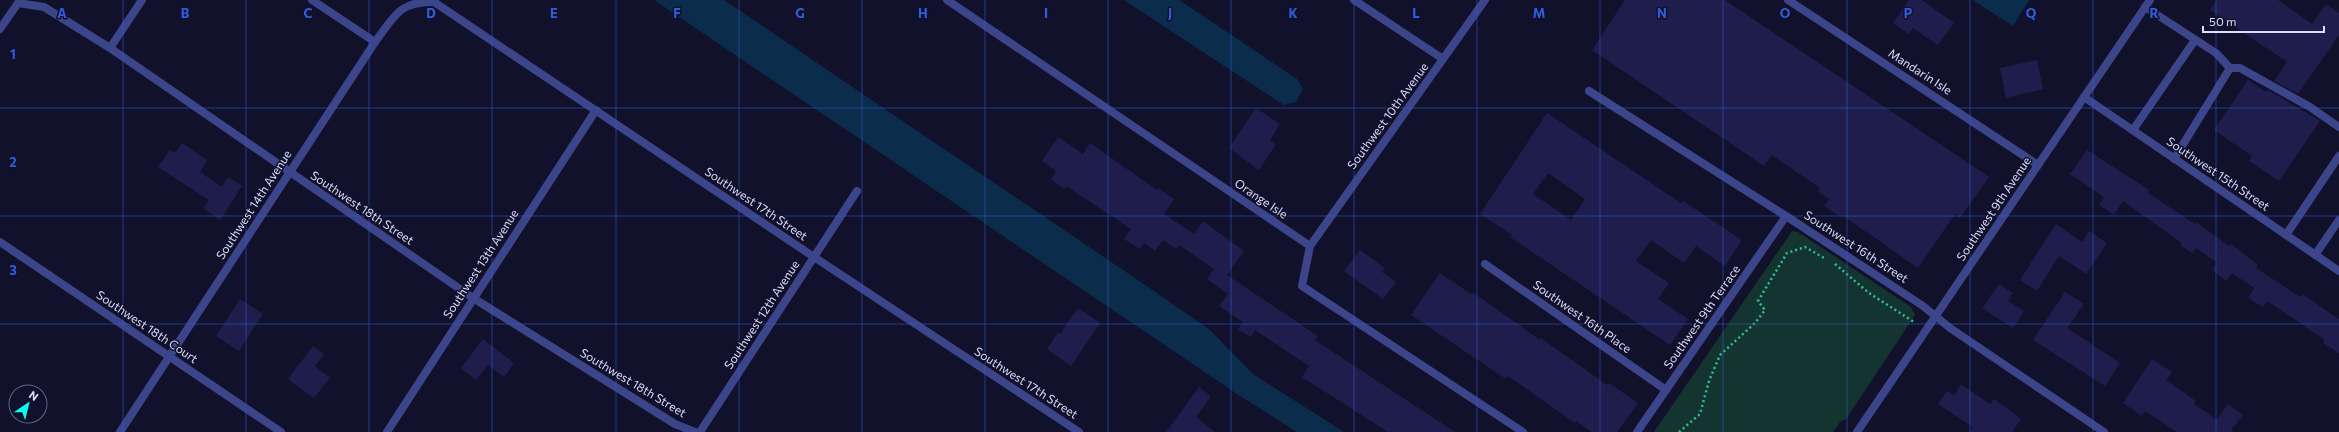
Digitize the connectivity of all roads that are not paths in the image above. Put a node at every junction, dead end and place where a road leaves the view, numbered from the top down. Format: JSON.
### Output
{"nodes":[{"id":1,"x":142,"y":0,"type":"edge"},
{"id":2,"x":312,"y":0,"type":"edge"},
{"id":3,"x":946,"y":0,"type":"edge"},
{"id":4,"x":1354,"y":0,"type":"edge"},
{"id":5,"x":1485,"y":0,"type":"edge"},
{"id":6,"x":1788,"y":0,"type":"edge"},
{"id":7,"x":2150,"y":0,"type":"edge"},
{"id":8,"x":418,"y":2,"type":"joint"},
{"id":9,"x":2145,"y":7,"type":"junction"},
{"id":10,"x":0,"y":29,"type":"edge"},
{"id":11,"x":2195,"y":40,"type":"junction"},
{"id":12,"x":375,"y":42,"type":"junction"},
{"id":13,"x":110,"y":48,"type":"junction"},
{"id":14,"x":1443,"y":60,"type":"junction"},
{"id":15,"x":2230,"y":68,"type":"junction"},
{"id":16,"x":1589,"y":91,"type":"dead end"},
{"id":17,"x":2084,"y":97,"type":"junction"},
{"id":18,"x":596,"y":110,"type":"junction"},
{"id":19,"x":2339,"y":127,"type":"edge"},
{"id":20,"x":2133,"y":130,"type":"junction"},
{"id":21,"x":2339,"y":156,"type":"edge"},
{"id":22,"x":2174,"y":159,"type":"junction"},
{"id":23,"x":2038,"y":165,"type":"junction"},
{"id":24,"x":289,"y":173,"type":"junction"},
{"id":25,"x":857,"y":191,"type":"dead end"},
{"id":26,"x":1786,"y":216,"type":"junction"},
{"id":27,"x":2339,"y":220,"type":"edge"},
{"id":28,"x":2286,"y":235,"type":"junction"},
{"id":29,"x":0,"y":242,"type":"edge"},
{"id":30,"x":1310,"y":246,"type":"junction"},
{"id":31,"x":2315,"y":255,"type":"junction"},
{"id":32,"x":814,"y":257,"type":"junction"},
{"id":33,"x":1484,"y":264,"type":"dead end"},
{"id":34,"x":2339,"y":271,"type":"edge"},
{"id":35,"x":473,"y":298,"type":"junction"},
{"id":36,"x":1936,"y":316,"type":"junction"},
{"id":37,"x":170,"y":356,"type":"junction"},
{"id":38,"x":1666,"y":390,"type":"junction"},
{"id":39,"x":120,"y":432,"type":"edge"},
{"id":40,"x":281,"y":432,"type":"edge"},
{"id":41,"x":387,"y":432,"type":"edge"},
{"id":42,"x":695,"y":432,"type":"edge"},
{"id":43,"x":700,"y":432,"type":"edge"},
{"id":44,"x":1079,"y":432,"type":"edge"},
{"id":45,"x":1523,"y":432,"type":"edge"},
{"id":46,"x":1637,"y":432,"type":"edge"},
{"id":47,"x":1857,"y":432,"type":"edge"},
{"id":48,"x":2104,"y":432,"type":"edge"}],
"edges":[{"from":1,"to":13,"type":"street"},
{"from":2,"to":12,"type":"street"},
{"from":3,"to":30,"type":"street","name":"Orange Isle"},
{"from":4,"to":14,"type":"street"},
{"from":5,"to":14,"type":"street","name":"Southwest 10th Avenue"},
{"from":6,"to":23,"type":"street","name":"Mandarin Isle"},
{"from":7,"to":9,"type":"street","name":"Southwest 9th Avenue"},
{"from":8,"to":12,"type":"street","name":"Southwest 14th Avenue"},
{"from":8,"to":18,"type":"street","name":"Southwest 17th Street"},
{"from":9,"to":11,"type":"street"},
{"from":9,"to":17,"type":"street","name":"Southwest 9th Avenue"},
{"from":10,"to":13,"type":"street","name":"Southwest 18th Street"},
{"from":11,"to":15,"type":"street"},
{"from":11,"to":20,"type":"street"},
{"from":12,"to":24,"type":"street","name":"Southwest 14th Avenue"},
{"from":13,"to":24,"type":"street","name":"Southwest 18th Street"},
{"from":14,"to":30,"type":"street","name":"Southwest 10th Avenue"},
{"from":15,"to":19,"type":"street"},
{"from":15,"to":22,"type":"street"},
{"from":16,"to":26,"type":"street","name":"Southwest 16th Street"},
{"from":17,"to":20,"type":"street","name":"Southwest 15th Street"},
{"from":17,"to":23,"type":"street","name":"Southwest 9th Avenue"},
{"from":18,"to":32,"type":"street","name":"Southwest 17th Street"},
{"from":18,"to":35,"type":"street","name":"Southwest 13th Avenue"},
{"from":20,"to":22,"type":"street","name":"Southwest 15th Street"},
{"from":21,"to":28,"type":"street"},
{"from":22,"to":28,"type":"street","name":"Southwest 15th Street"},
{"from":23,"to":36,"type":"street","name":"Southwest 9th Avenue"},
{"from":24,"to":35,"type":"street","name":"Southwest 18th Street"},
{"from":24,"to":37,"type":"street","name":"Southwest 14th Avenue"},
{"from":25,"to":32,"type":"street","name":"Southwest 12th Avenue"},
{"from":26,"to":36,"type":"street","name":"Southwest 16th Street"},
{"from":26,"to":38,"type":"street","name":"Southwest 9th Terrace"},
{"from":27,"to":31,"type":"street"},
{"from":28,"to":31,"type":"street","name":"Southwest 15th Street"},
{"from":29,"to":37,"type":"street","name":"Southwest 18th Court"},
{"from":30,"to":45,"type":"street"},
{"from":31,"to":34,"type":"street","name":"Southwest 15th Street"},
{"from":32,"to":43,"type":"street","name":"Southwest 12th Avenue"},
{"from":32,"to":44,"type":"street","name":"Southwest 17th Street"},
{"from":33,"to":38,"type":"street","name":"Southwest 16th Place"},
{"from":35,"to":41,"type":"street","name":"Southwest 13th Avenue"},
{"from":35,"to":42,"type":"street","name":"Southwest 18th Street"},
{"from":36,"to":47,"type":"street","name":"Southwest 9th Avenue"},
{"from":36,"to":48,"type":"street","name":"Southwest 16th Street"},
{"from":37,"to":39,"type":"street","name":"Southwest 14th Avenue"},
{"from":37,"to":40,"type":"street","name":"Southwest 18th Court"},
{"from":38,"to":46,"type":"street","name":"Southwest 9th Terrace"}]}
